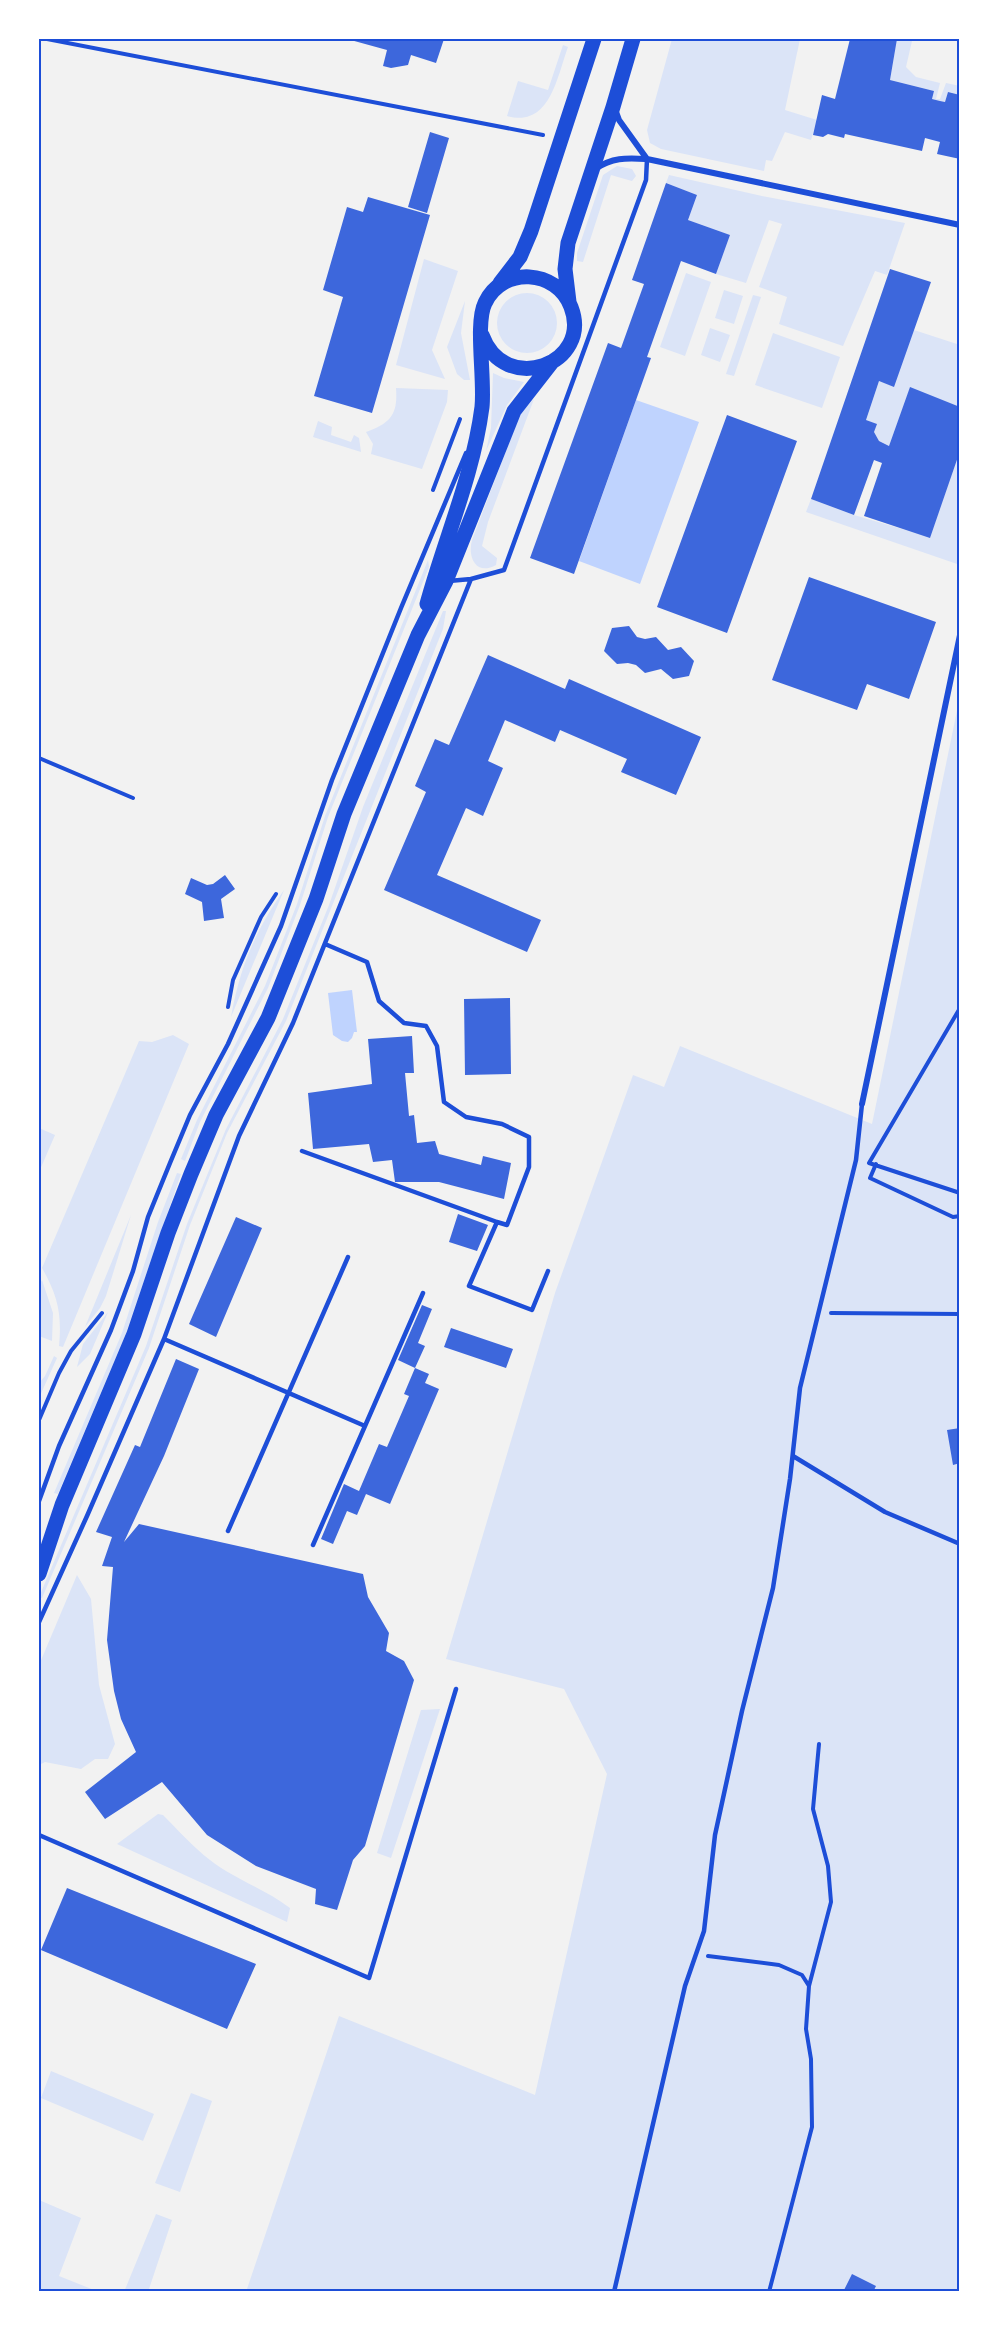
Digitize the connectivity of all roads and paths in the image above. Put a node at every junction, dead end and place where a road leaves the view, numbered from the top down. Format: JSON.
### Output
{"nodes":[{"id":1,"x":47,"y":39,"type":"edge"},
{"id":2,"x":594,"y":39,"type":"edge"},
{"id":3,"x":633,"y":39,"type":"edge"},
{"id":4,"x":614,"y":107,"type":"junction"},
{"id":5,"x":547,"y":136,"type":"dead end"},
{"id":6,"x":647,"y":159,"type":"junction"},
{"id":7,"x":592,"y":171,"type":"junction"},
{"id":8,"x":960,"y":225,"type":"edge"},
{"id":9,"x":498,"y":286,"type":"junction"},
{"id":10,"x":568,"y":302,"type":"junction"},
{"id":11,"x":482,"y":334,"type":"junction"},
{"id":12,"x":553,"y":361,"type":"junction"},
{"id":13,"x":462,"y":413,"type":"dead end"},
{"id":14,"x":478,"y":426,"type":"junction"},
{"id":15,"x":430,"y":497,"type":"dead end"},
{"id":16,"x":471,"y":579,"type":"junction"},
{"id":17,"x":446,"y":581,"type":"junction"},
{"id":18,"x":418,"y":635,"type":"junction"},
{"id":19,"x":960,"y":635,"type":"edge"},
{"id":20,"x":39,"y":758,"type":"edge"},
{"id":21,"x":133,"y":798,"type":"dead end"},
{"id":22,"x":281,"y":885,"type":"dead end"},
{"id":23,"x":325,"y":944,"type":"junction"},
{"id":24,"x":960,"y":1008,"type":"edge"},
{"id":25,"x":227,"y":1015,"type":"dead end"},
{"id":26,"x":862,"y":1104,"type":"joint"},
{"id":27,"x":302,"y":1151,"type":"dead end"},
{"id":28,"x":876,"y":1164,"type":"junction"},
{"id":29,"x":960,"y":1193,"type":"edge"},
{"id":30,"x":960,"y":1216,"type":"edge"},
{"id":31,"x":497,"y":1222,"type":"junction"},
{"id":32,"x":348,"y":1257,"type":"dead end"},
{"id":33,"x":548,"y":1271,"type":"dead end"},
{"id":34,"x":423,"y":1293,"type":"dead end"},
{"id":35,"x":104,"y":1310,"type":"dead end"},
{"id":36,"x":818,"y":1312,"type":"junction"},
{"id":37,"x":960,"y":1314,"type":"edge"},
{"id":38,"x":164,"y":1339,"type":"junction"},
{"id":39,"x":289,"y":1393,"type":"junction"},
{"id":40,"x":39,"y":1420,"type":"edge"},
{"id":41,"x":365,"y":1426,"type":"junction"},
{"id":42,"x":793,"y":1456,"type":"junction"},
{"id":43,"x":39,"y":1501,"type":"edge"},
{"id":44,"x":62,"y":1505,"type":"junction"},
{"id":45,"x":228,"y":1531,"type":"dead end"},
{"id":46,"x":960,"y":1544,"type":"edge"},
{"id":47,"x":313,"y":1545,"type":"dead end"},
{"id":48,"x":39,"y":1546,"type":"edge"},
{"id":49,"x":39,"y":1574,"type":"edge"},
{"id":50,"x":39,"y":1622,"type":"edge"},
{"id":51,"x":456,"y":1689,"type":"dead end"},
{"id":52,"x":819,"y":1744,"type":"dead end"},
{"id":53,"x":39,"y":1835,"type":"edge"},
{"id":54,"x":696,"y":1955,"type":"junction"},
{"id":55,"x":809,"y":1986,"type":"junction"},
{"id":56,"x":614,"y":2292,"type":"edge"},
{"id":57,"x":769,"y":2292,"type":"edge"}],
"edges":[{"from":1,"to":5,"type":"path"},
{"from":2,"to":9,"type":"main road"},
{"from":3,"to":4,"type":"main road"},
{"from":4,"to":6,"type":"street"},
{"from":4,"to":7,"type":"main road"},
{"from":6,"to":7,"type":"street"},
{"from":6,"to":8,"type":"street"},
{"from":6,"to":16,"type":"lane"},
{"from":7,"to":10,"type":"main road"},
{"from":9,"to":10,"type":"main road"},
{"from":9,"to":11,"type":"main road"},
{"from":10,"to":12,"type":"main road"},
{"from":11,"to":12,"type":"main road"},
{"from":11,"to":14,"type":"main road"},
{"from":12,"to":17,"type":"main road"},
{"from":13,"to":15,"type":"path"},
{"from":14,"to":18,"type":"main road"},
{"from":14,"to":43,"type":"lane"},
{"from":16,"to":17,"type":"lane"},
{"from":16,"to":23,"type":"lane"},
{"from":17,"to":18,"type":"main road"},
{"from":18,"to":44,"type":"main road"},
{"from":19,"to":26,"type":"street"},
{"from":20,"to":21,"type":"path"},
{"from":22,"to":25,"type":"path"},
{"from":23,"to":31,"type":"lane"},
{"from":23,"to":38,"type":"lane"},
{"from":24,"to":28,"type":"path"},
{"from":26,"to":36,"type":"lane"},
{"from":27,"to":31,"type":"lane"},
{"from":28,"to":29,"type":"path"},
{"from":28,"to":30,"type":"path"},
{"from":31,"to":33,"type":"lane"},
{"from":32,"to":39,"type":"lane"},
{"from":34,"to":41,"type":"lane"},
{"from":35,"to":40,"type":"path"},
{"from":36,"to":37,"type":"path"},
{"from":36,"to":42,"type":"lane"},
{"from":38,"to":39,"type":"lane"},
{"from":38,"to":50,"type":"lane"},
{"from":39,"to":41,"type":"lane"},
{"from":39,"to":45,"type":"lane"},
{"from":41,"to":47,"type":"lane"},
{"from":42,"to":46,"type":"lane"},
{"from":42,"to":54,"type":"lane"},
{"from":44,"to":48,"type":"main road"},
{"from":44,"to":49,"type":"main road"},
{"from":51,"to":53,"type":"lane"},
{"from":52,"to":55,"type":"path"},
{"from":54,"to":55,"type":"path"},
{"from":54,"to":56,"type":"lane"},
{"from":55,"to":57,"type":"path"}]}
